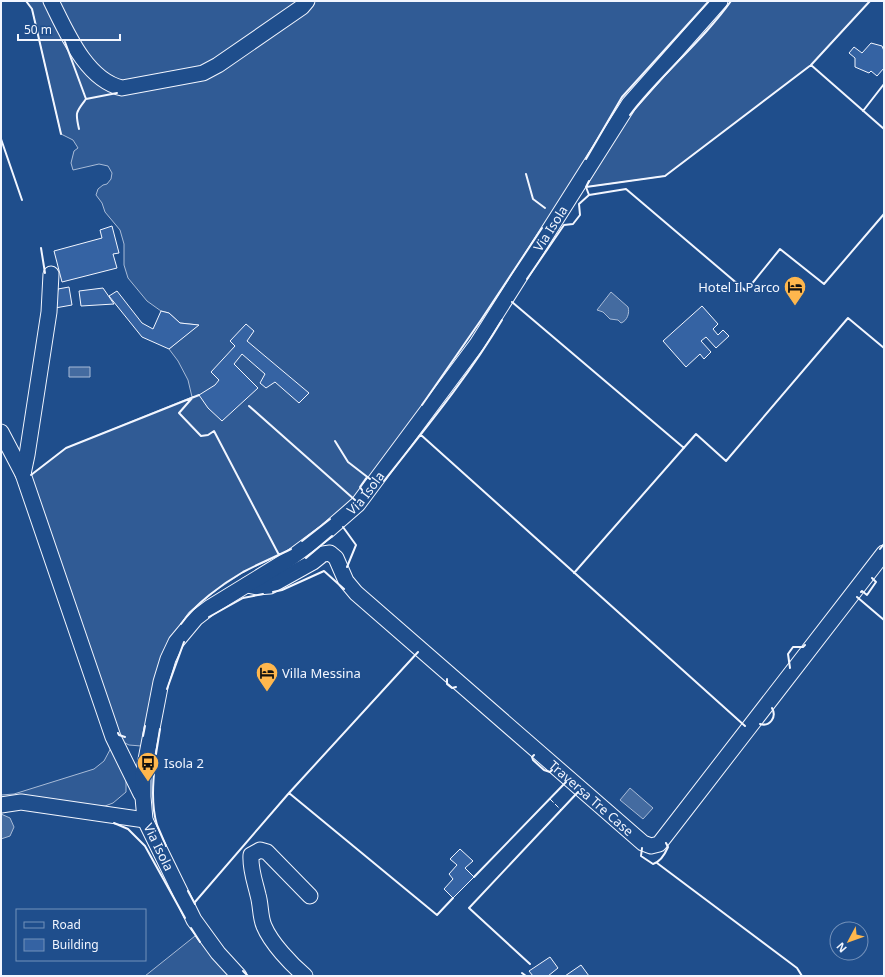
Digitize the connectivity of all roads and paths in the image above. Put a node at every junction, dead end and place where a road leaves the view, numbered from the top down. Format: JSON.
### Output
{"nodes":[{"id":1,"x":51,"y":1,"type":"edge"},
{"id":2,"x":308,"y":1,"type":"edge"},
{"id":3,"x":720,"y":1,"type":"edge"},
{"id":4,"x":51,"y":274,"type":"dead end"},
{"id":5,"x":1,"y":432,"type":"edge"},
{"id":6,"x":23,"y":474,"type":"junction"},
{"id":7,"x":884,"y":553,"type":"edge"},
{"id":8,"x":247,"y":585,"type":"junction"},
{"id":9,"x":143,"y":797,"type":"junction"},
{"id":10,"x":1,"y":804,"type":"edge"},
{"id":11,"x":145,"y":820,"type":"junction"},
{"id":12,"x":310,"y":896,"type":"dead end"},
{"id":13,"x":239,"y":976,"type":"edge"},
{"id":14,"x":305,"y":976,"type":"edge"}],
"edges":[{"from":1,"to":2,"type":"street"},
{"from":3,"to":8,"type":"street","name":"Via Isola"},
{"from":4,"to":6,"type":"street"},
{"from":5,"to":6,"type":"street"},
{"from":6,"to":9,"type":"street"},
{"from":7,"to":8,"type":"street","name":"Traversa Tre Case"},
{"from":8,"to":9,"type":"street","name":"Via Isola"},
{"from":9,"to":11,"type":"street","name":"Via Isola"},
{"from":10,"to":11,"type":"street"},
{"from":11,"to":13,"type":"street","name":"Via Isola"},
{"from":12,"to":14,"type":"street"}]}
